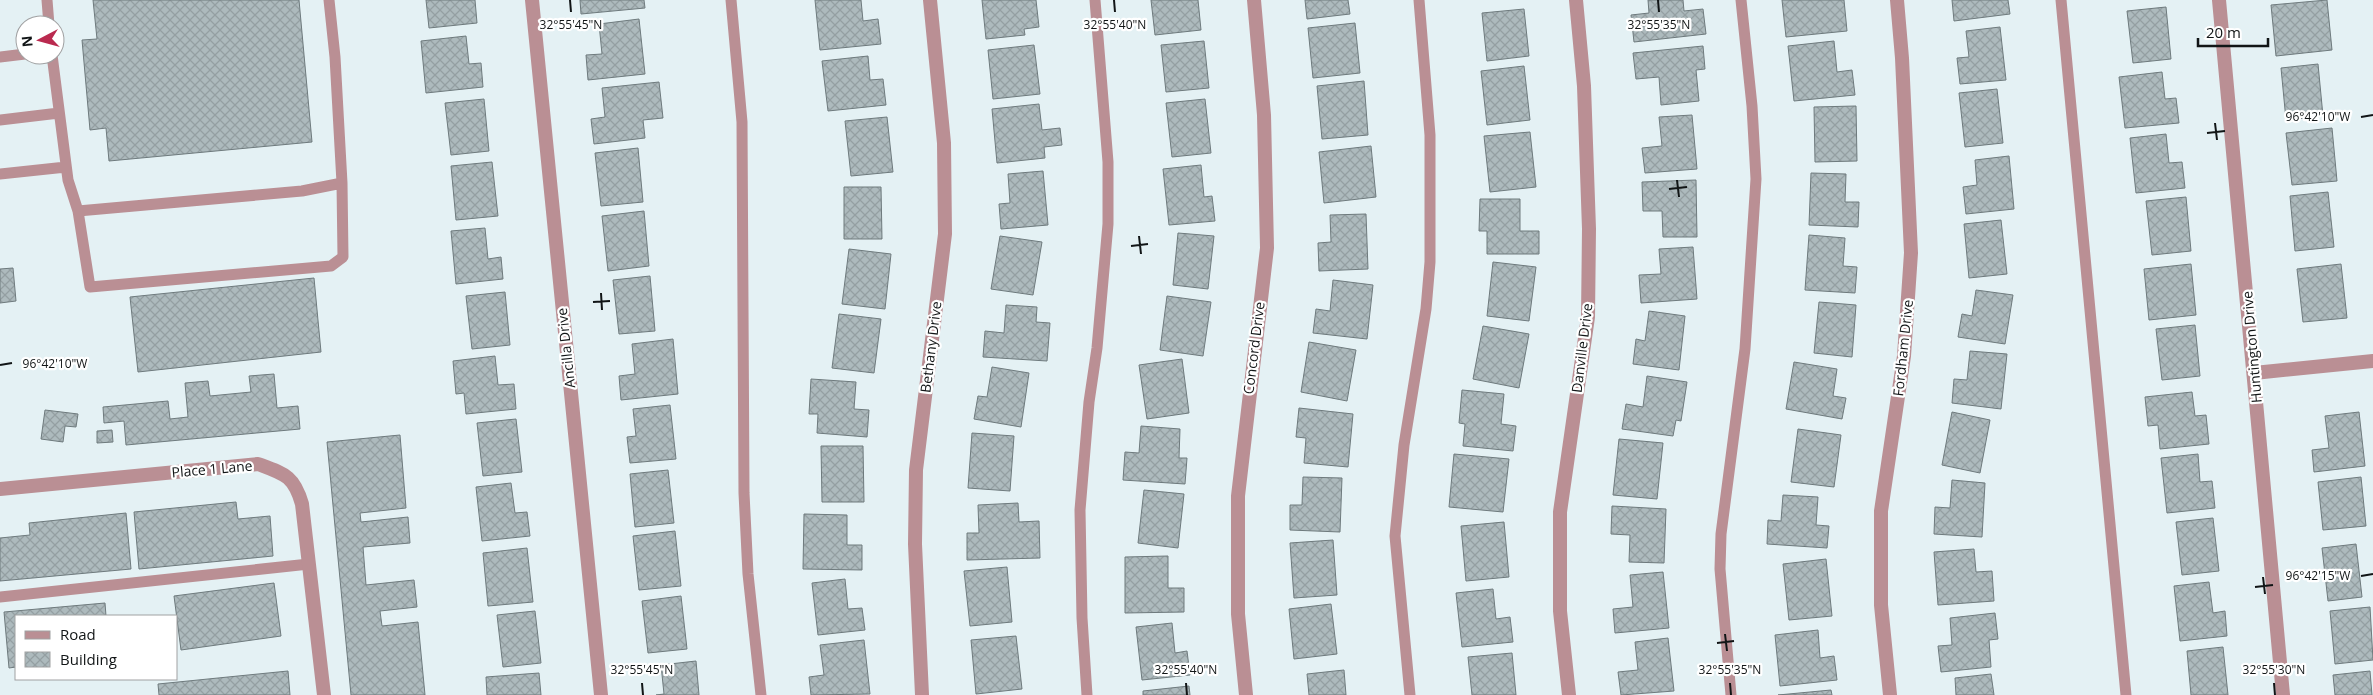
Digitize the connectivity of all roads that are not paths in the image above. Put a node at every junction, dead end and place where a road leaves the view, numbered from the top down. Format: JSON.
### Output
{"nodes":[{"id":1,"x":47,"y":0,"type":"edge"},
{"id":2,"x":328,"y":0,"type":"edge"},
{"id":3,"x":532,"y":0,"type":"edge"},
{"id":4,"x":731,"y":0,"type":"edge"},
{"id":5,"x":930,"y":0,"type":"edge"},
{"id":6,"x":1095,"y":0,"type":"edge"},
{"id":7,"x":1254,"y":0,"type":"edge"},
{"id":8,"x":1419,"y":0,"type":"edge"},
{"id":9,"x":1576,"y":0,"type":"edge"},
{"id":10,"x":1741,"y":0,"type":"edge"},
{"id":11,"x":1897,"y":0,"type":"edge"},
{"id":12,"x":2061,"y":0,"type":"edge"},
{"id":13,"x":2219,"y":0,"type":"edge"},
{"id":14,"x":48,"y":15,"type":"edge"},
{"id":15,"x":15,"y":55,"type":"edge"},
{"id":16,"x":0,"y":57,"type":"edge"},
{"id":17,"x":53,"y":65,"type":"edge"},
{"id":18,"x":59,"y":113,"type":"junction"},
{"id":19,"x":0,"y":120,"type":"edge"},
{"id":20,"x":66,"y":167,"type":"junction"},
{"id":21,"x":0,"y":174,"type":"edge"},
{"id":22,"x":342,"y":184,"type":"junction"},
{"id":23,"x":78,"y":211,"type":"junction"},
{"id":24,"x":2373,"y":361,"type":"edge"},
{"id":25,"x":2254,"y":373,"type":"junction"},
{"id":26,"x":0,"y":489,"type":"edge"},
{"id":27,"x":309,"y":564,"type":"junction"},
{"id":28,"x":0,"y":597,"type":"edge"},
{"id":29,"x":324,"y":695,"type":"edge"},
{"id":30,"x":601,"y":695,"type":"edge"},
{"id":31,"x":761,"y":695,"type":"edge"},
{"id":32,"x":922,"y":695,"type":"edge"},
{"id":33,"x":1088,"y":695,"type":"edge"},
{"id":34,"x":1246,"y":695,"type":"edge"},
{"id":35,"x":1410,"y":695,"type":"edge"},
{"id":36,"x":1569,"y":695,"type":"edge"},
{"id":37,"x":1731,"y":695,"type":"edge"},
{"id":38,"x":1890,"y":695,"type":"edge"},
{"id":39,"x":2126,"y":695,"type":"edge"},
{"id":40,"x":2284,"y":695,"type":"edge"}],
"edges":[{"from":1,"to":14,"type":"lane"},
{"from":2,"to":22,"type":"lane"},
{"from":3,"to":30,"type":"street","name":"Ancilla Drive"},
{"from":4,"to":31,"type":"lane"},
{"from":5,"to":32,"type":"street","name":"Bethany Drive"},
{"from":6,"to":33,"type":"lane"},
{"from":7,"to":34,"type":"street","name":"Concord Drive"},
{"from":8,"to":35,"type":"lane"},
{"from":9,"to":36,"type":"street","name":"Danville Drive"},
{"from":10,"to":37,"type":"lane"},
{"from":11,"to":38,"type":"street","name":"Fordham Drive"},
{"from":12,"to":39,"type":"lane"},
{"from":13,"to":25,"type":"street","name":"Huntington Drive"},
{"from":15,"to":16,"type":"lane"},
{"from":17,"to":18,"type":"lane"},
{"from":18,"to":19,"type":"lane"},
{"from":18,"to":20,"type":"lane"},
{"from":20,"to":21,"type":"lane"},
{"from":20,"to":23,"type":"lane"},
{"from":22,"to":23,"type":"lane"},
{"from":22,"to":23,"type":"lane"},
{"from":24,"to":25,"type":"street"},
{"from":25,"to":40,"type":"street","name":"Huntington Drive"},
{"from":26,"to":27,"type":"street","name":"Place 1 Lane"},
{"from":27,"to":28,"type":"lane"},
{"from":27,"to":29,"type":"street","name":"Place 1 Lane"}]}
